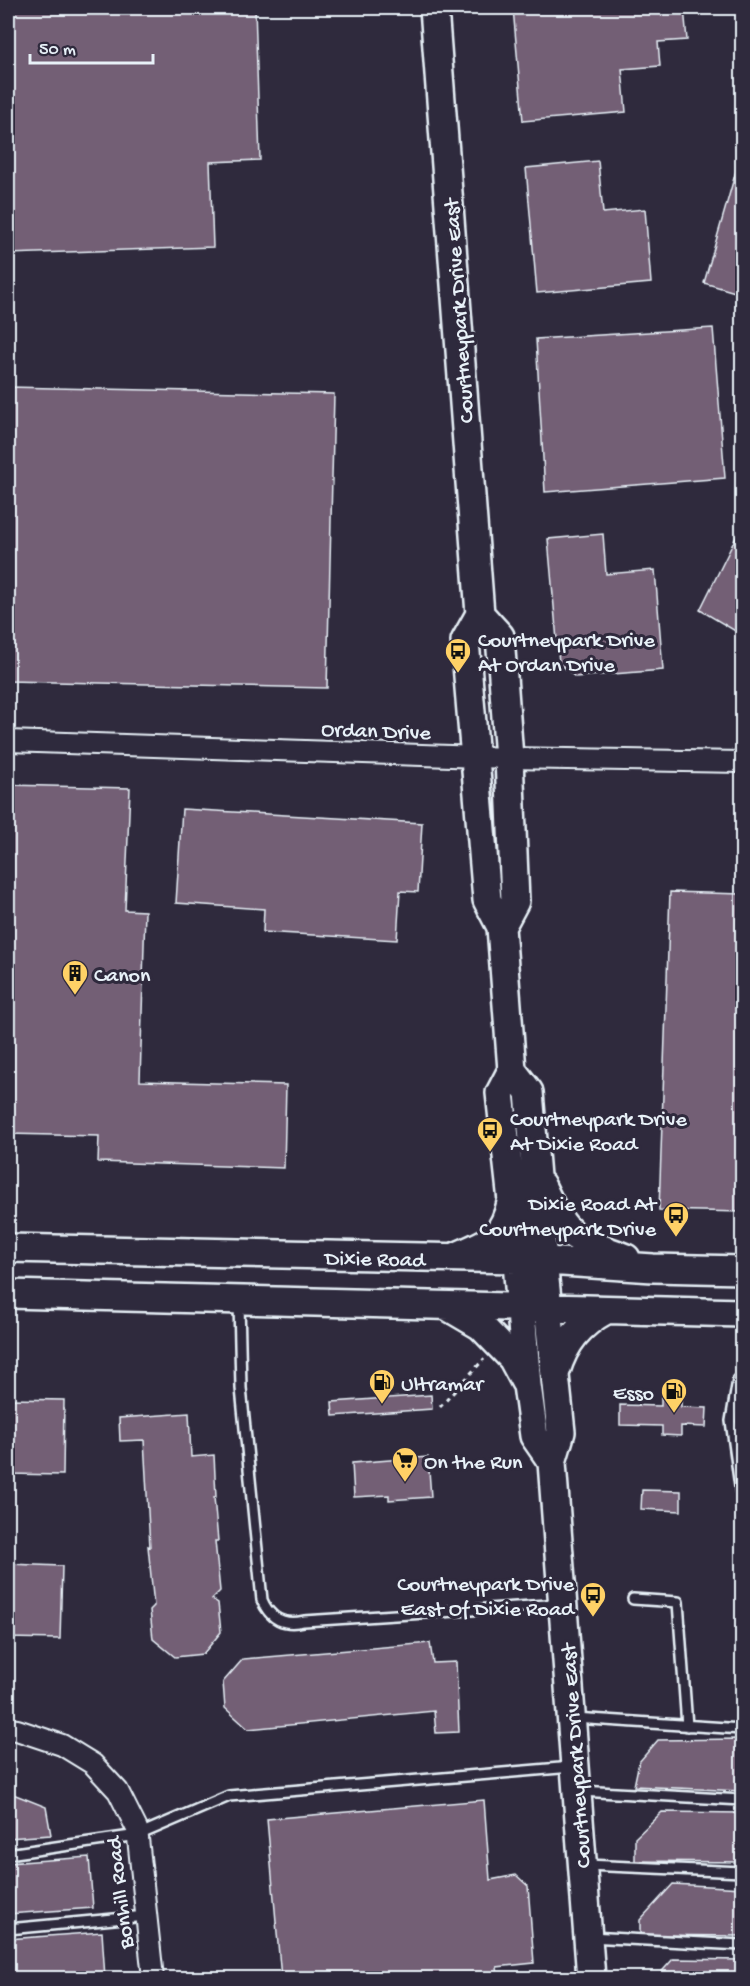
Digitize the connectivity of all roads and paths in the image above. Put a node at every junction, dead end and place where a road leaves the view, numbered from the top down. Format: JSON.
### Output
{"nodes":[{"id":1,"x":434,"y":8,"type":"edge"},
{"id":2,"x":480,"y":614,"type":"junction"},
{"id":3,"x":8,"y":741,"type":"edge"},
{"id":4,"x":475,"y":757,"type":"junction"},
{"id":5,"x":509,"y":758,"type":"junction"},
{"id":6,"x":742,"y":762,"type":"edge"},
{"id":7,"x":501,"y":927,"type":"junction"},
{"id":8,"x":512,"y":1070,"type":"junction"},
{"id":9,"x":536,"y":1173,"type":"junction"},
{"id":10,"x":512,"y":1201,"type":"junction"},
{"id":11,"x":8,"y":1248,"type":"edge"},
{"id":12,"x":451,"y":1259,"type":"junction"},
{"id":13,"x":530,"y":1260,"type":"junction"},
{"id":14,"x":653,"y":1268,"type":"junction"},
{"id":15,"x":742,"y":1270,"type":"edge"},
{"id":16,"x":8,"y":1294,"type":"edge"},
{"id":17,"x":239,"y":1300,"type":"junction"},
{"id":18,"x":446,"y":1306,"type":"junction"},
{"id":19,"x":520,"y":1306,"type":"junction"},
{"id":20,"x":549,"y":1308,"type":"junction"},
{"id":21,"x":606,"y":1310,"type":"junction"},
{"id":22,"x":742,"y":1313,"type":"edge"},
{"id":23,"x":488,"y":1355,"type":"dead end"},
{"id":24,"x":555,"y":1375,"type":"junction"},
{"id":25,"x":738,"y":1380,"type":"dead end"},
{"id":26,"x":526,"y":1385,"type":"junction"},
{"id":27,"x":440,"y":1407,"type":"dead end"},
{"id":28,"x":552,"y":1462,"type":"junction"},
{"id":29,"x":742,"y":1501,"type":"edge"},
{"id":30,"x":633,"y":1599,"type":"dead end"},
{"id":31,"x":562,"y":1604,"type":"junction"},
{"id":32,"x":571,"y":1718,"type":"junction"},
{"id":33,"x":687,"y":1726,"type":"junction"},
{"id":34,"x":8,"y":1729,"type":"edge"},
{"id":35,"x":742,"y":1729,"type":"edge"},
{"id":36,"x":576,"y":1779,"type":"junction"},
{"id":37,"x":742,"y":1800,"type":"edge"},
{"id":38,"x":138,"y":1835,"type":"junction"},
{"id":39,"x":8,"y":1854,"type":"edge"},
{"id":40,"x":582,"y":1865,"type":"junction"},
{"id":41,"x":742,"y":1872,"type":"edge"},
{"id":42,"x":146,"y":1916,"type":"junction"},
{"id":43,"x":8,"y":1929,"type":"edge"},
{"id":44,"x":588,"y":1937,"type":"junction"},
{"id":45,"x":742,"y":1945,"type":"edge"},
{"id":46,"x":153,"y":1978,"type":"edge"},
{"id":47,"x":591,"y":1978,"type":"edge"}],
"edges":[{"from":1,"to":2,"type":"main road","name":"Courtneypark Drive East"},
{"from":2,"to":4,"type":"main road","name":"Courtneypark Drive East"},
{"from":2,"to":5,"type":"main road"},
{"from":3,"to":4,"type":"street","name":"Ordan Drive"},
{"from":4,"to":5,"type":"street","name":"Ordan Drive"},
{"from":4,"to":7,"type":"main road","name":"Courtneypark Drive East"},
{"from":5,"to":6,"type":"street","name":"Ordan Drive"},
{"from":5,"to":7,"type":"main road"},
{"from":7,"to":8,"type":"main road","name":"Courtneypark Drive East"},
{"from":8,"to":9,"type":"main road","name":"Courtneypark Drive East"},
{"from":8,"to":10,"type":"main road","name":"Courtneypark Drive East"},
{"from":9,"to":13,"type":"main road","name":"Courtneypark Drive East"},
{"from":9,"to":14,"type":"main road"},
{"from":10,"to":12,"type":"main road"},
{"from":10,"to":13,"type":"main road","name":"Courtneypark Drive East"},
{"from":11,"to":12,"type":"main road","name":"Dixie Road"},
{"from":12,"to":13,"type":"main road","name":"Dixie Road"},
{"from":13,"to":14,"type":"main road","name":"Dixie Road"},
{"from":13,"to":19,"type":"main road","name":"Courtneypark Drive East"},
{"from":13,"to":20,"type":"main road","name":"Courtneypark Drive East"},
{"from":14,"to":15,"type":"main road","name":"Dixie Road"},
{"from":16,"to":17,"type":"main road","name":"Dixie Road"},
{"from":17,"to":18,"type":"main road","name":"Dixie Road"},
{"from":17,"to":31,"type":"lane"},
{"from":18,"to":19,"type":"main road","name":"Dixie Road"},
{"from":18,"to":26,"type":"main road"},
{"from":19,"to":20,"type":"main road","name":"Dixie Road"},
{"from":19,"to":26,"type":"main road","name":"Courtneypark Drive East"},
{"from":20,"to":21,"type":"main road","name":"Dixie Road"},
{"from":20,"to":24,"type":"main road","name":"Courtneypark Drive East"},
{"from":21,"to":22,"type":"main road","name":"Dixie Road"},
{"from":21,"to":24,"type":"main road"},
{"from":23,"to":27,"type":"path"},
{"from":24,"to":28,"type":"main road","name":"Courtneypark Drive East"},
{"from":25,"to":29,"type":"lane"},
{"from":26,"to":28,"type":"main road","name":"Courtneypark Drive East"},
{"from":28,"to":31,"type":"main road","name":"Courtneypark Drive East"},
{"from":30,"to":33,"type":"lane"},
{"from":31,"to":32,"type":"main road","name":"Courtneypark Drive East"},
{"from":32,"to":33,"type":"lane"},
{"from":32,"to":36,"type":"main road","name":"Courtneypark Drive East"},
{"from":33,"to":35,"type":"lane"},
{"from":34,"to":38,"type":"street","name":"Bonhill Road"},
{"from":36,"to":37,"type":"lane"},
{"from":36,"to":38,"type":"lane"},
{"from":36,"to":40,"type":"main road","name":"Courtneypark Drive East"},
{"from":38,"to":39,"type":"lane"},
{"from":38,"to":42,"type":"street","name":"Bonhill Road"},
{"from":40,"to":41,"type":"lane"},
{"from":40,"to":44,"type":"main road","name":"Courtneypark Drive East"},
{"from":42,"to":43,"type":"lane"},
{"from":42,"to":46,"type":"street","name":"Bonhill Road"},
{"from":44,"to":45,"type":"lane"},
{"from":44,"to":47,"type":"main road","name":"Courtneypark Drive East"}]}
